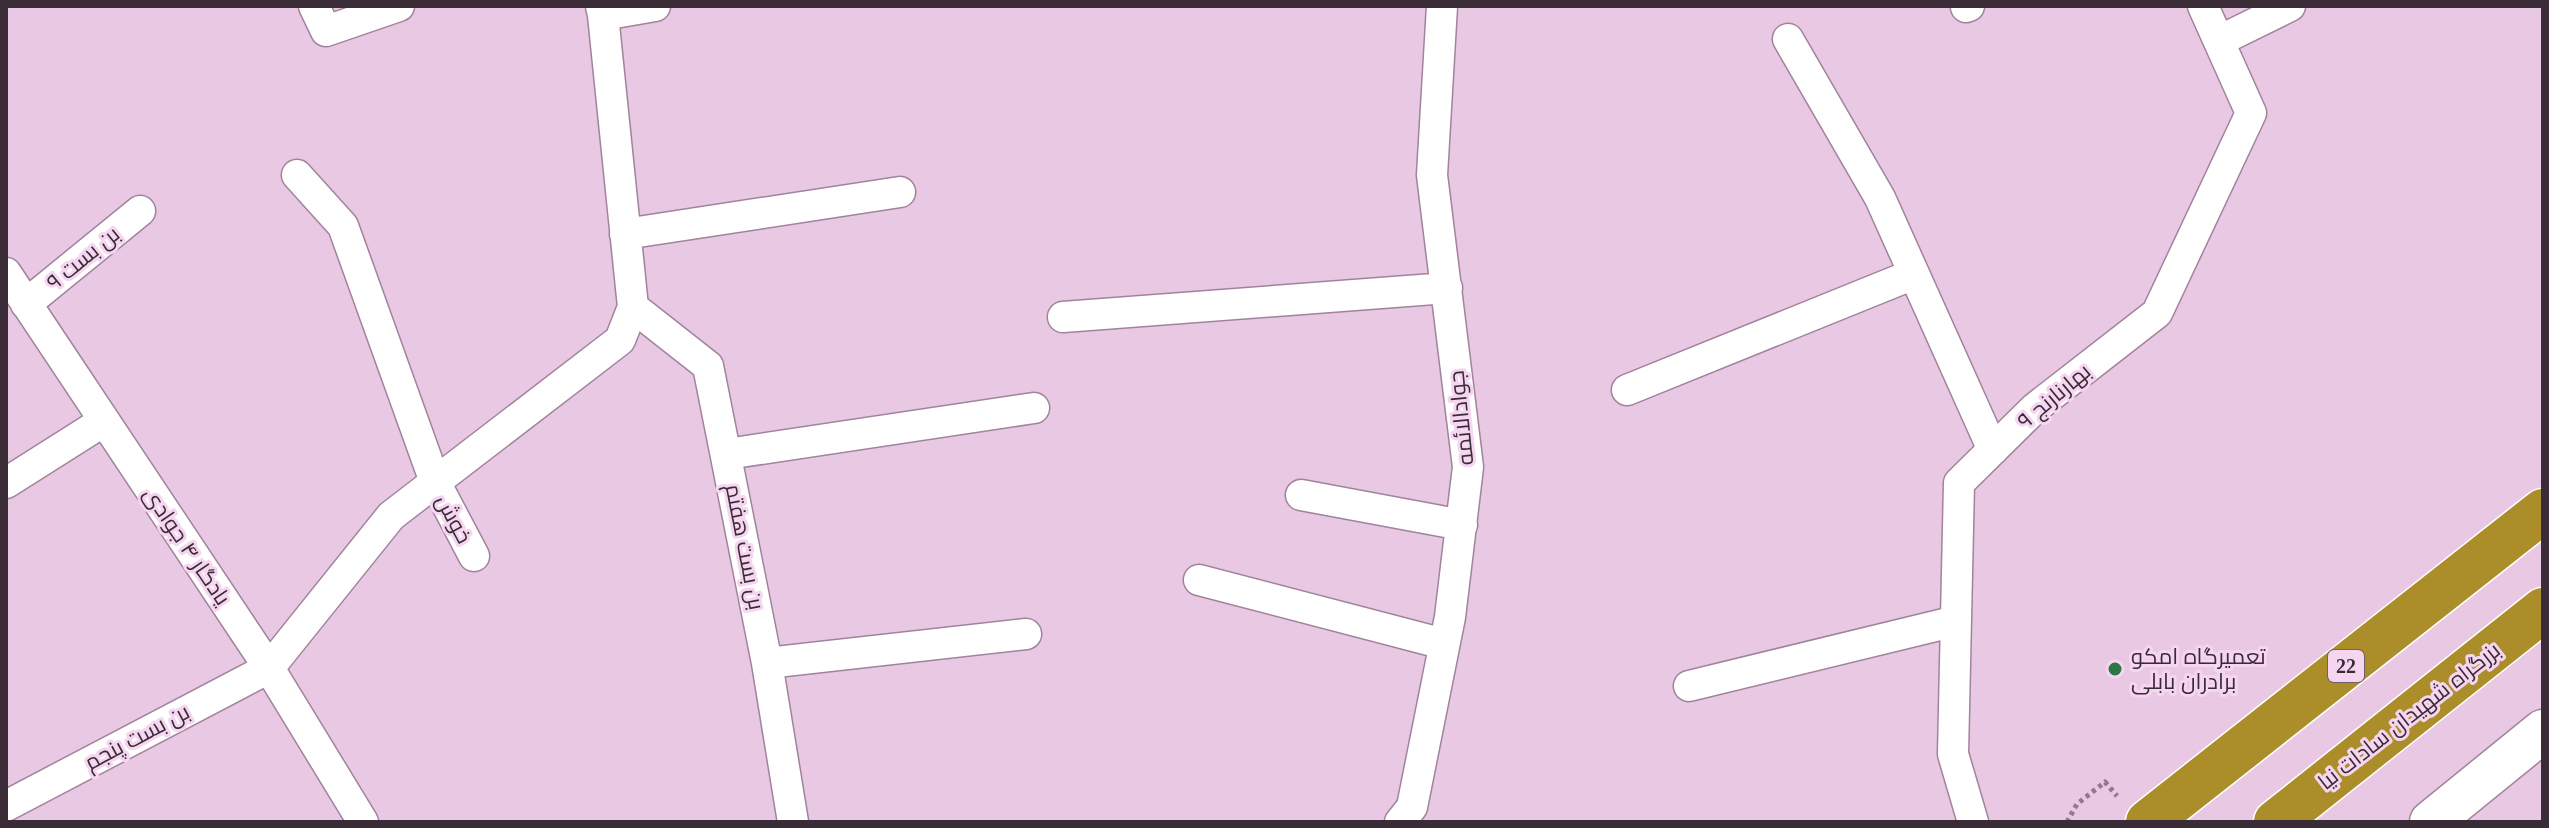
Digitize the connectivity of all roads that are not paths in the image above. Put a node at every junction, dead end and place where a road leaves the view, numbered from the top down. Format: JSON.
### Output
{"nodes":[{"id":1,"x":314,"y":6,"type":"edge"},
{"id":2,"x":399,"y":6,"type":"edge"},
{"id":3,"x":655,"y":6,"type":"edge"},
{"id":4,"x":1442,"y":6,"type":"edge"},
{"id":5,"x":2203,"y":6,"type":"edge"},
{"id":6,"x":2290,"y":6,"type":"edge"},
{"id":7,"x":602,"y":11,"type":"edge"},
{"id":8,"x":1788,"y":39,"type":"dead end"},
{"id":9,"x":2219,"y":41,"type":"junction"},
{"id":10,"x":297,"y":175,"type":"dead end"},
{"id":11,"x":900,"y":192,"type":"dead end"},
{"id":12,"x":140,"y":211,"type":"dead end"},
{"id":13,"x":625,"y":234,"type":"junction"},
{"id":14,"x":6,"y":273,"type":"edge"},
{"id":15,"x":1914,"y":274,"type":"junction"},
{"id":16,"x":1447,"y":288,"type":"junction"},
{"id":17,"x":26,"y":304,"type":"junction"},
{"id":18,"x":633,"y":307,"type":"junction"},
{"id":19,"x":1063,"y":317,"type":"dead end"},
{"id":20,"x":1627,"y":390,"type":"dead end"},
{"id":21,"x":1034,"y":408,"type":"dead end"},
{"id":22,"x":104,"y":421,"type":"junction"},
{"id":23,"x":1993,"y":450,"type":"junction"},
{"id":24,"x":727,"y":454,"type":"junction"},
{"id":25,"x":435,"y":482,"type":"junction"},
{"id":26,"x":6,"y":483,"type":"edge"},
{"id":27,"x":1301,"y":495,"type":"dead end"},
{"id":28,"x":2543,"y":511,"type":"edge"},
{"id":29,"x":1462,"y":525,"type":"junction"},
{"id":30,"x":474,"y":556,"type":"dead end"},
{"id":31,"x":1199,"y":580,"type":"dead end"},
{"id":32,"x":2543,"y":610,"type":"edge"},
{"id":33,"x":1956,"y":621,"type":"junction"},
{"id":34,"x":1026,"y":634,"type":"dead end"},
{"id":35,"x":1444,"y":644,"type":"junction"},
{"id":36,"x":767,"y":663,"type":"junction"},
{"id":37,"x":269,"y":668,"type":"junction"},
{"id":38,"x":1689,"y":686,"type":"dead end"},
{"id":39,"x":2543,"y":731,"type":"edge"},
{"id":40,"x":6,"y":806,"type":"edge"},
{"id":41,"x":363,"y":822,"type":"edge"},
{"id":42,"x":793,"y":822,"type":"edge"},
{"id":43,"x":1400,"y":822,"type":"edge"},
{"id":44,"x":1973,"y":822,"type":"edge"},
{"id":45,"x":2148,"y":822,"type":"edge"},
{"id":46,"x":2276,"y":822,"type":"edge"},
{"id":47,"x":2431,"y":822,"type":"edge"}],
"edges":[{"from":1,"to":2,"type":"street"},
{"from":3,"to":7,"type":"street"},
{"from":4,"to":16,"type":"street","name":"جوادالائمه"},
{"from":5,"to":9,"type":"street","name":"بهارنارنج ۹"},
{"from":6,"to":9,"type":"street"},
{"from":7,"to":13,"type":"street"},
{"from":8,"to":15,"type":"street"},
{"from":9,"to":23,"type":"street","name":"بهارنارنج ۹"},
{"from":10,"to":25,"type":"street","name":"خوش"},
{"from":11,"to":13,"type":"street"},
{"from":12,"to":17,"type":"street","name":"بن بست ۹"},
{"from":13,"to":18,"type":"street"},
{"from":14,"to":17,"type":"street","name":"یادگار ۴ جوادی"},
{"from":15,"to":20,"type":"street"},
{"from":15,"to":23,"type":"street"},
{"from":16,"to":19,"type":"street"},
{"from":16,"to":29,"type":"street","name":"جوادالائمه"},
{"from":17,"to":22,"type":"street","name":"یادگار ۴ جوادی"},
{"from":18,"to":24,"type":"street","name":"بن بست هفتم"},
{"from":18,"to":25,"type":"street"},
{"from":21,"to":24,"type":"street"},
{"from":22,"to":26,"type":"street"},
{"from":22,"to":37,"type":"street","name":"یادگار ۴ جوادی"},
{"from":23,"to":33,"type":"street","name":"بهارنارنج ۹"},
{"from":24,"to":36,"type":"street","name":"بن بست هفتم"},
{"from":25,"to":30,"type":"street","name":"خوش"},
{"from":25,"to":37,"type":"street"},
{"from":27,"to":29,"type":"street"},
{"from":28,"to":45,"type":"highway","number":"22"},
{"from":29,"to":35,"type":"street","name":"جوادالائمه"},
{"from":31,"to":35,"type":"street"},
{"from":32,"to":46,"type":"highway","name":"بزرگراه شهیدان سادات نیا"},
{"from":33,"to":38,"type":"street"},
{"from":33,"to":44,"type":"street","name":"بهارنارنج ۹"},
{"from":34,"to":36,"type":"street"},
{"from":35,"to":43,"type":"street","name":"جوادالائمه"},
{"from":36,"to":42,"type":"street","name":"بن بست هفتم"},
{"from":37,"to":40,"type":"street","name":"بن بست پنجم"},
{"from":37,"to":41,"type":"street","name":"یادگار ۴ جوادی"},
{"from":39,"to":47,"type":"street"}]}
